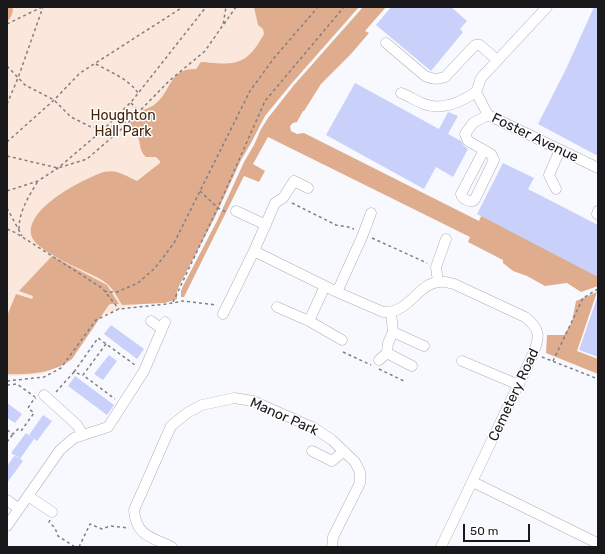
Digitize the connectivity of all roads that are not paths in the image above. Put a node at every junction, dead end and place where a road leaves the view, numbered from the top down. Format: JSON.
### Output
{"nodes":[{"id":1,"x":547,"y":7,"type":"edge"},
{"id":2,"x":386,"y":43,"type":"dead end"},
{"id":3,"x":497,"y":60,"type":"junction"},
{"id":4,"x":476,"y":92,"type":"junction"},
{"id":5,"x":401,"y":93,"type":"dead end"},
{"id":6,"x":488,"y":115,"type":"junction"},
{"id":7,"x":484,"y":150,"type":"junction"},
{"id":8,"x":560,"y":150,"type":"junction"},
{"id":9,"x":598,"y":168,"type":"edge"},
{"id":10,"x":308,"y":188,"type":"dead end"},
{"id":11,"x":556,"y":189,"type":"dead end"},
{"id":12,"x":236,"y":211,"type":"dead end"},
{"id":13,"x":370,"y":213,"type":"dead end"},
{"id":14,"x":266,"y":225,"type":"junction"},
{"id":15,"x":446,"y":239,"type":"dead end"},
{"id":16,"x":254,"y":251,"type":"junction"},
{"id":17,"x":438,"y":282,"type":"junction"},
{"id":18,"x":325,"y":286,"type":"junction"},
{"id":19,"x":337,"y":292,"type":"junction"},
{"id":20,"x":277,"y":307,"type":"dead end"},
{"id":21,"x":225,"y":310,"type":"road end"},
{"id":22,"x":391,"y":312,"type":"junction"},
{"id":23,"x":151,"y":321,"type":"dead end"},
{"id":24,"x":309,"y":321,"type":"junction"},
{"id":25,"x":393,"y":332,"type":"junction"},
{"id":26,"x":342,"y":340,"type":"dead end"},
{"id":27,"x":424,"y":346,"type":"dead end"},
{"id":28,"x":387,"y":353,"type":"junction"},
{"id":29,"x":379,"y":360,"type":"dead end"},
{"id":30,"x":462,"y":361,"type":"dead end"},
{"id":31,"x":412,"y":366,"type":"dead end"},
{"id":32,"x":519,"y":385,"type":"junction"},
{"id":33,"x":43,"y":398,"type":"road end"},
{"id":34,"x":83,"y":436,"type":"junction"},
{"id":35,"x":312,"y":451,"type":"dead end"},
{"id":36,"x":344,"y":451,"type":"junction"},
{"id":37,"x":473,"y":482,"type":"junction"},
{"id":38,"x":28,"y":496,"type":"junction"},
{"id":39,"x":7,"y":500,"type":"edge"},
{"id":40,"x":19,"y":509,"type":"junction"},
{"id":41,"x":52,"y":512,"type":"road end"},
{"id":42,"x":7,"y":526,"type":"edge"},
{"id":43,"x":596,"y":543,"type":"edge"},
{"id":44,"x":172,"y":547,"type":"edge"},
{"id":45,"x":332,"y":547,"type":"edge"},
{"id":46,"x":442,"y":547,"type":"edge"}],
"edges":[{"from":1,"to":3,"type":"street"},
{"from":2,"to":3,"type":"street"},
{"from":3,"to":4,"type":"street"},
{"from":4,"to":5,"type":"street"},
{"from":4,"to":6,"type":"street","name":"Foster Avenue"},
{"from":6,"to":7,"type":"street"},
{"from":6,"to":8,"type":"street","name":"Foster Avenue"},
{"from":7,"to":7,"type":"street"},
{"from":8,"to":9,"type":"street","name":"Foster Avenue"},
{"from":8,"to":11,"type":"street"},
{"from":10,"to":14,"type":"street"},
{"from":12,"to":14,"type":"street"},
{"from":13,"to":19,"type":"street"},
{"from":14,"to":16,"type":"street"},
{"from":15,"to":17,"type":"street"},
{"from":16,"to":18,"type":"street"},
{"from":16,"to":21,"type":"street"},
{"from":17,"to":22,"type":"street"},
{"from":17,"to":32,"type":"street","name":"Cemetery Road"},
{"from":18,"to":19,"type":"street"},
{"from":18,"to":24,"type":"street"},
{"from":19,"to":22,"type":"street"},
{"from":20,"to":24,"type":"street"},
{"from":22,"to":25,"type":"street"},
{"from":23,"to":34,"type":"street"},
{"from":24,"to":26,"type":"street"},
{"from":25,"to":27,"type":"street"},
{"from":25,"to":28,"type":"street"},
{"from":28,"to":29,"type":"street"},
{"from":28,"to":31,"type":"street"},
{"from":30,"to":32,"type":"street"},
{"from":32,"to":37,"type":"street","name":"Cemetery Road"},
{"from":33,"to":34,"type":"street"},
{"from":34,"to":38,"type":"street"},
{"from":35,"to":36,"type":"street"},
{"from":36,"to":44,"type":"street","name":"Manor Park"},
{"from":36,"to":45,"type":"street","name":"Manor Park"},
{"from":37,"to":43,"type":"street"},
{"from":37,"to":46,"type":"street","name":"Cemetery Road"},
{"from":38,"to":40,"type":"street"},
{"from":38,"to":41,"type":"street"},
{"from":39,"to":40,"type":"street"},
{"from":40,"to":42,"type":"street"}]}
